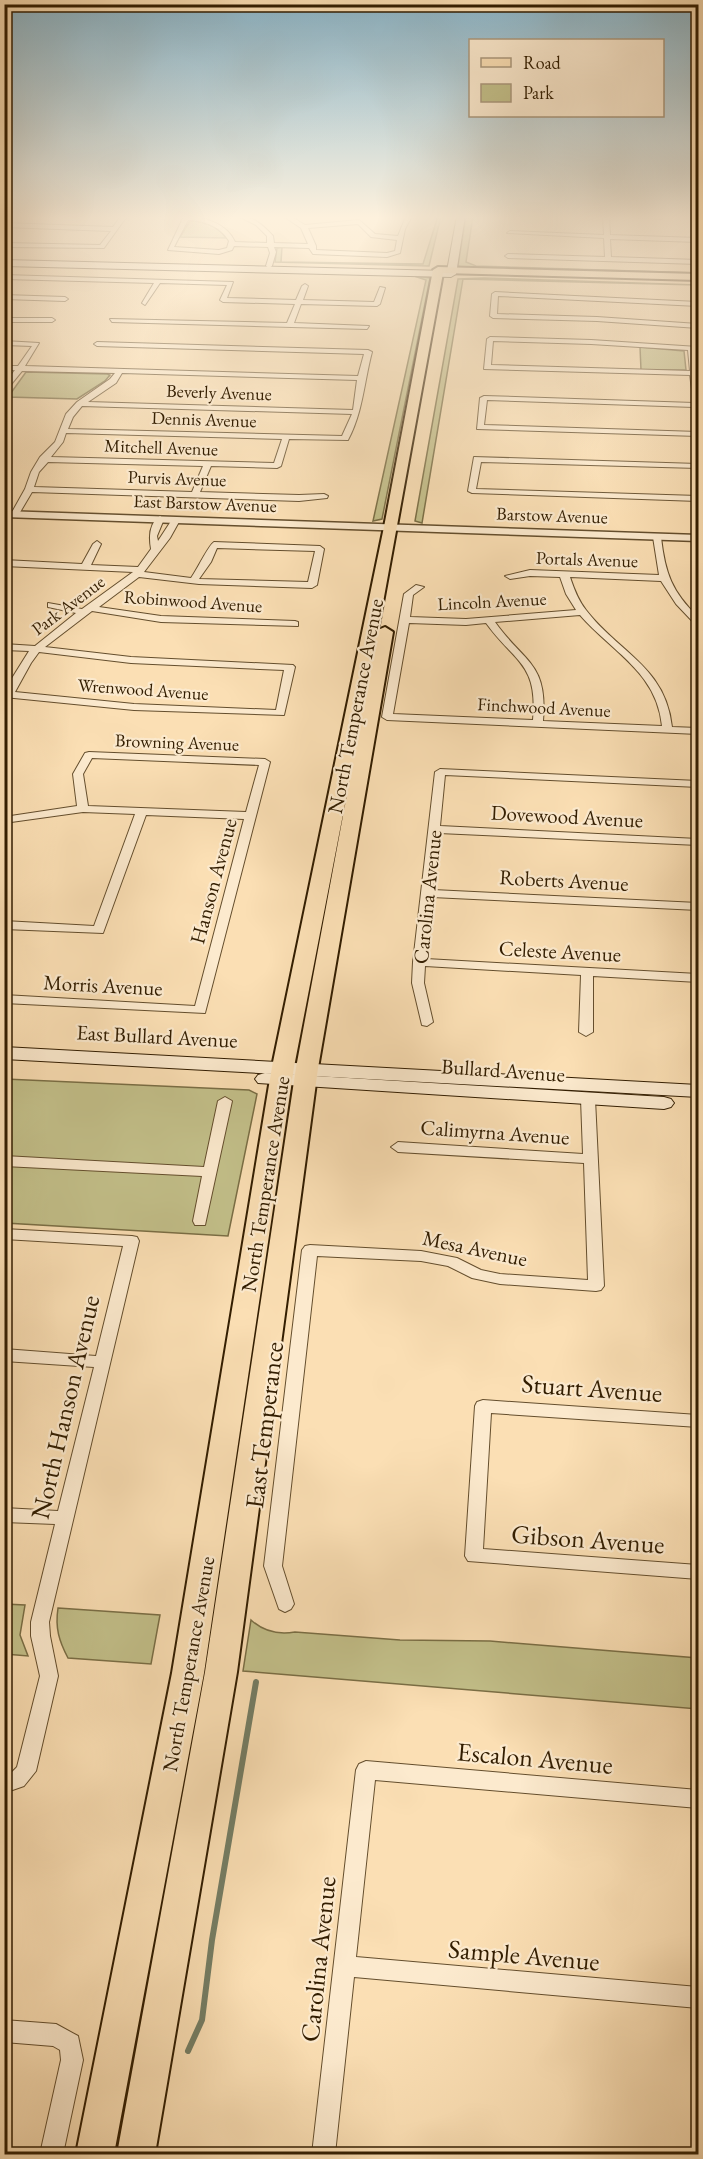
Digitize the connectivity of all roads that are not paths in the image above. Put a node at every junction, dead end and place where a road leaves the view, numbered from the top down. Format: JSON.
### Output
{"nodes":[{"id":1,"x":294,"y":317,"type":"edge"},
{"id":2,"x":437,"y":317,"type":"edge"},
{"id":3,"x":509,"y":317,"type":"edge"},
{"id":4,"x":4,"y":320,"type":"edge"},
{"id":5,"x":52,"y":320,"type":"dead end"},
{"id":6,"x":112,"y":320,"type":"dead end"},
{"id":7,"x":211,"y":322,"type":"junction"},
{"id":8,"x":290,"y":325,"type":"junction"},
{"id":9,"x":699,"y":326,"type":"edge"},
{"id":10,"x":367,"y":327,"type":"dead end"},
{"id":11,"x":207,"y":331,"type":"dead end"},
{"id":12,"x":204,"y":339,"type":"dead end"},
{"id":13,"x":4,"y":343,"type":"edge"},
{"id":14,"x":97,"y":344,"type":"dead end"},
{"id":15,"x":200,"y":346,"type":"junction"},
{"id":16,"x":695,"y":349,"type":"edge"},
{"id":17,"x":4,"y":368,"type":"edge"},
{"id":18,"x":21,"y":368,"type":"junction"},
{"id":19,"x":120,"y":371,"type":"junction"},
{"id":20,"x":693,"y":373,"type":"junction"},
{"id":21,"x":362,"y":378,"type":"junction"},
{"id":22,"x":4,"y":391,"type":"edge"},
{"id":23,"x":80,"y":404,"type":"junction"},
{"id":24,"x":698,"y":406,"type":"edge"},
{"id":25,"x":357,"y":412,"type":"junction"},
{"id":26,"x":63,"y":431,"type":"junction"},
{"id":27,"x":699,"y":434,"type":"edge"},
{"id":28,"x":286,"y":437,"type":"junction"},
{"id":29,"x":44,"y":459,"type":"junction"},
{"id":30,"x":208,"y":464,"type":"junction"},
{"id":31,"x":699,"y":466,"type":"edge"},
{"id":32,"x":29,"y":489,"type":"junction"},
{"id":33,"x":195,"y":495,"type":"junction"},
{"id":34,"x":324,"y":496,"type":"dead end"},
{"id":35,"x":699,"y":499,"type":"edge"},
{"id":36,"x":10,"y":514,"type":"edge"},
{"id":37,"x":160,"y":519,"type":"junction"},
{"id":38,"x":176,"y":520,"type":"junction"},
{"id":39,"x":397,"y":527,"type":"junction"},
{"id":40,"x":657,"y":537,"type":"junction"},
{"id":41,"x":699,"y":538,"type":"edge"},
{"id":42,"x":97,"y":544,"type":"dead end"},
{"id":43,"x":155,"y":549,"type":"junction"},
{"id":44,"x":4,"y":563,"type":"edge"},
{"id":45,"x":86,"y":566,"type":"junction"},
{"id":46,"x":139,"y":572,"type":"junction"},
{"id":47,"x":564,"y":574,"type":"junction"},
{"id":48,"x":510,"y":576,"type":"dead end"},
{"id":49,"x":663,"y":578,"type":"junction"},
{"id":50,"x":194,"y":581,"type":"junction"},
{"id":51,"x":419,"y":587,"type":"dead end"},
{"id":52,"x":51,"y":605,"type":"dead end"},
{"id":53,"x":86,"y":610,"type":"junction"},
{"id":54,"x":581,"y":612,"type":"junction"},
{"id":55,"x":404,"y":620,"type":"junction"},
{"id":56,"x":489,"y":621,"type":"junction"},
{"id":57,"x":699,"y":622,"type":"edge"},
{"id":58,"x":295,"y":624,"type":"dead end"},
{"id":59,"x":4,"y":647,"type":"edge"},
{"id":60,"x":37,"y":649,"type":"junction"},
{"id":61,"x":7,"y":694,"type":"edge"},
{"id":62,"x":538,"y":723,"type":"junction"},
{"id":63,"x":667,"y":729,"type":"junction"},
{"id":64,"x":699,"y":730,"type":"edge"},
{"id":65,"x":265,"y":762,"type":"joint"},
{"id":66,"x":699,"y":784,"type":"edge"},
{"id":67,"x":82,"y":809,"type":"junction"},
{"id":68,"x":141,"y":812,"type":"junction"},
{"id":69,"x":250,"y":816,"type":"junction"},
{"id":70,"x":4,"y":820,"type":"edge"},
{"id":71,"x":434,"y":830,"type":"junction"},
{"id":72,"x":699,"y":842,"type":"edge"},
{"id":73,"x":427,"y":893,"type":"junction"},
{"id":74,"x":699,"y":907,"type":"edge"},
{"id":75,"x":4,"y":925,"type":"edge"},
{"id":76,"x":419,"y":962,"type":"junction"},
{"id":77,"x":587,"y":972,"type":"junction"},
{"id":78,"x":699,"y":978,"type":"edge"},
{"id":79,"x":4,"y":999,"type":"edge"},
{"id":80,"x":200,"y":1010,"type":"joint"},
{"id":81,"x":427,"y":1022,"type":"dead end"},
{"id":82,"x":586,"y":1032,"type":"dead end"},
{"id":83,"x":4,"y":1053,"type":"edge"},
{"id":84,"x":4,"y":1066,"type":"edge"},
{"id":85,"x":294,"y":1074,"type":"junction"},
{"id":86,"x":663,"y":1090,"type":"junction"},
{"id":87,"x":699,"y":1092,"type":"edge"},
{"id":88,"x":588,"y":1099,"type":"junction"},
{"id":89,"x":225,"y":1101,"type":"dead end"},
{"id":90,"x":699,"y":1105,"type":"edge"},
{"id":91,"x":398,"y":1147,"type":"dead end"},
{"id":92,"x":590,"y":1159,"type":"junction"},
{"id":93,"x":4,"y":1161,"type":"edge"},
{"id":94,"x":210,"y":1172,"type":"junction"},
{"id":95,"x":200,"y":1221,"type":"dead end"},
{"id":96,"x":4,"y":1234,"type":"edge"},
{"id":97,"x":310,"y":1250,"type":"joint"},
{"id":98,"x":4,"y":1355,"type":"edge"},
{"id":99,"x":103,"y":1362,"type":"junction"},
{"id":100,"x":699,"y":1421,"type":"edge"},
{"id":101,"x":4,"y":1515,"type":"edge"},
{"id":102,"x":66,"y":1518,"type":"junction"},
{"id":103,"x":474,"y":1556,"type":"joint"},
{"id":104,"x":699,"y":1572,"type":"edge"},
{"id":105,"x":285,"y":1604,"type":"dead end"},
{"id":106,"x":366,"y":1770,"type":"joint"},
{"id":107,"x":6,"y":1789,"type":"edge"},
{"id":108,"x":699,"y":1799,"type":"edge"},
{"id":109,"x":345,"y":1966,"type":"junction"},
{"id":110,"x":699,"y":1998,"type":"edge"},
{"id":111,"x":4,"y":2031,"type":"edge"},
{"id":112,"x":52,"y":2154,"type":"edge"},
{"id":113,"x":94,"y":2154,"type":"edge"},
{"id":114,"x":136,"y":2154,"type":"edge"},
{"id":115,"x":323,"y":2154,"type":"edge"}],
"edges":[{"from":1,"to":8,"type":"street"},
{"from":2,"to":39,"type":"main road","name":"North Temperance Avenue"},
{"from":3,"to":9,"type":"street"},
{"from":4,"to":5,"type":"street"},
{"from":6,"to":7,"type":"street"},
{"from":7,"to":8,"type":"street"},
{"from":7,"to":11,"type":"street"},
{"from":8,"to":10,"type":"street"},
{"from":12,"to":15,"type":"street"},
{"from":13,"to":18,"type":"street"},
{"from":14,"to":15,"type":"street"},
{"from":15,"to":21,"type":"street"},
{"from":16,"to":20,"type":"street"},
{"from":16,"to":20,"type":"street"},
{"from":17,"to":18,"type":"street"},
{"from":18,"to":19,"type":"street"},
{"from":18,"to":22,"type":"street"},
{"from":19,"to":21,"type":"street"},
{"from":19,"to":23,"type":"street"},
{"from":20,"to":24,"type":"street"},
{"from":21,"to":25,"type":"street"},
{"from":23,"to":25,"type":"street","name":"Beverly Avenue"},
{"from":23,"to":26,"type":"street"},
{"from":24,"to":27,"type":"street"},
{"from":25,"to":28,"type":"street","name":"Dennis Avenue"},
{"from":26,"to":28,"type":"street","name":"Dennis Avenue"},
{"from":26,"to":29,"type":"street"},
{"from":28,"to":30,"type":"street","name":"Mitchell Avenue"},
{"from":29,"to":30,"type":"street","name":"Mitchell Avenue"},
{"from":29,"to":32,"type":"street"},
{"from":30,"to":33,"type":"street"},
{"from":31,"to":35,"type":"street"},
{"from":32,"to":33,"type":"street","name":"Purvis Avenue"},
{"from":32,"to":36,"type":"street"},
{"from":33,"to":34,"type":"street","name":"Purvis Avenue"},
{"from":36,"to":37,"type":"street","name":"East Barstow Avenue"},
{"from":37,"to":38,"type":"street","name":"East Barstow Avenue"},
{"from":37,"to":43,"type":"street","name":"Park Avenue"},
{"from":38,"to":39,"type":"street","name":"East Barstow Avenue"},
{"from":38,"to":43,"type":"street","name":"Park Avenue"},
{"from":39,"to":40,"type":"street","name":"Barstow Avenue"},
{"from":39,"to":85,"type":"main road","name":"North Temperance Avenue"},
{"from":40,"to":41,"type":"street","name":"Barstow Avenue"},
{"from":40,"to":49,"type":"street"},
{"from":42,"to":45,"type":"street"},
{"from":43,"to":46,"type":"street","name":"Park Avenue"},
{"from":44,"to":45,"type":"street"},
{"from":45,"to":46,"type":"street"},
{"from":46,"to":50,"type":"street"},
{"from":46,"to":53,"type":"street","name":"Park Avenue"},
{"from":47,"to":48,"type":"street","name":"Portals Avenue"},
{"from":47,"to":49,"type":"street","name":"Portals Avenue"},
{"from":47,"to":54,"type":"street"},
{"from":49,"to":57,"type":"street"},
{"from":50,"to":50,"type":"street"},
{"from":51,"to":55,"type":"street"},
{"from":52,"to":53,"type":"street","name":"Robinwood Avenue"},
{"from":53,"to":58,"type":"street","name":"Robinwood Avenue"},
{"from":53,"to":60,"type":"street","name":"Park Avenue"},
{"from":54,"to":56,"type":"street","name":"Lincoln Avenue"},
{"from":54,"to":63,"type":"street"},
{"from":55,"to":56,"type":"street","name":"Lincoln Avenue"},
{"from":55,"to":62,"type":"street","name":"Finchwood Avenue"},
{"from":56,"to":62,"type":"street"},
{"from":59,"to":60,"type":"street"},
{"from":60,"to":61,"type":"street","name":"Park Avenue"},
{"from":60,"to":61,"type":"street","name":"Wrenwood Avenue"},
{"from":62,"to":63,"type":"street","name":"Finchwood Avenue"},
{"from":63,"to":64,"type":"street","name":"Finchwood Avenue"},
{"from":65,"to":67,"type":"street","name":"Browning Avenue"},
{"from":65,"to":69,"type":"street","name":"Hanson Avenue"},
{"from":66,"to":71,"type":"street","name":"Carolina Avenue"},
{"from":67,"to":68,"type":"street"},
{"from":67,"to":70,"type":"street"},
{"from":68,"to":69,"type":"street"},
{"from":68,"to":75,"type":"street"},
{"from":69,"to":80,"type":"street","name":"Hanson Avenue"},
{"from":71,"to":72,"type":"street","name":"Dovewood Avenue"},
{"from":71,"to":73,"type":"street","name":"Carolina Avenue"},
{"from":73,"to":74,"type":"street","name":"Roberts Avenue"},
{"from":73,"to":76,"type":"street","name":"Carolina Avenue"},
{"from":76,"to":77,"type":"street","name":"Celeste Avenue"},
{"from":76,"to":81,"type":"street","name":"Carolina Avenue"},
{"from":77,"to":78,"type":"street","name":"Celeste Avenue"},
{"from":77,"to":82,"type":"street"},
{"from":79,"to":80,"type":"street","name":"Morris Avenue"},
{"from":83,"to":85,"type":"main road","name":"East Bullard Avenue"},
{"from":84,"to":85,"type":"main road","name":"East Bullard Avenue"},
{"from":85,"to":86,"type":"main road","name":"Bullard Avenue"},
{"from":85,"to":88,"type":"main road","name":"Bullard Avenue"},
{"from":85,"to":113,"type":"main road","name":"North Temperance Avenue"},
{"from":85,"to":114,"type":"main road","name":"North Temperance Avenue"},
{"from":86,"to":87,"type":"main road","name":"Bullard Avenue"},
{"from":86,"to":88,"type":"main road"},
{"from":88,"to":90,"type":"main road","name":"Bullard Avenue"},
{"from":88,"to":92,"type":"street"},
{"from":89,"to":94,"type":"street"},
{"from":91,"to":92,"type":"street","name":"Calimyrna Avenue"},
{"from":92,"to":97,"type":"street","name":"Mesa Avenue"},
{"from":93,"to":94,"type":"street"},
{"from":94,"to":95,"type":"street"},
{"from":96,"to":99,"type":"street","name":"North Hanson Avenue"},
{"from":97,"to":105,"type":"street","name":"East Temperance"},
{"from":98,"to":99,"type":"street"},
{"from":99,"to":102,"type":"street","name":"North Hanson Avenue"},
{"from":100,"to":103,"type":"street","name":"Stuart Avenue"},
{"from":101,"to":102,"type":"street"},
{"from":102,"to":107,"type":"street","name":"North Hanson Avenue"},
{"from":103,"to":104,"type":"street","name":"Gibson Avenue"},
{"from":106,"to":108,"type":"street","name":"Escalon Avenue"},
{"from":106,"to":109,"type":"street","name":"Carolina Avenue"},
{"from":109,"to":110,"type":"street","name":"Sample Avenue"},
{"from":109,"to":115,"type":"street","name":"Carolina Avenue"},
{"from":111,"to":112,"type":"street"}]}
